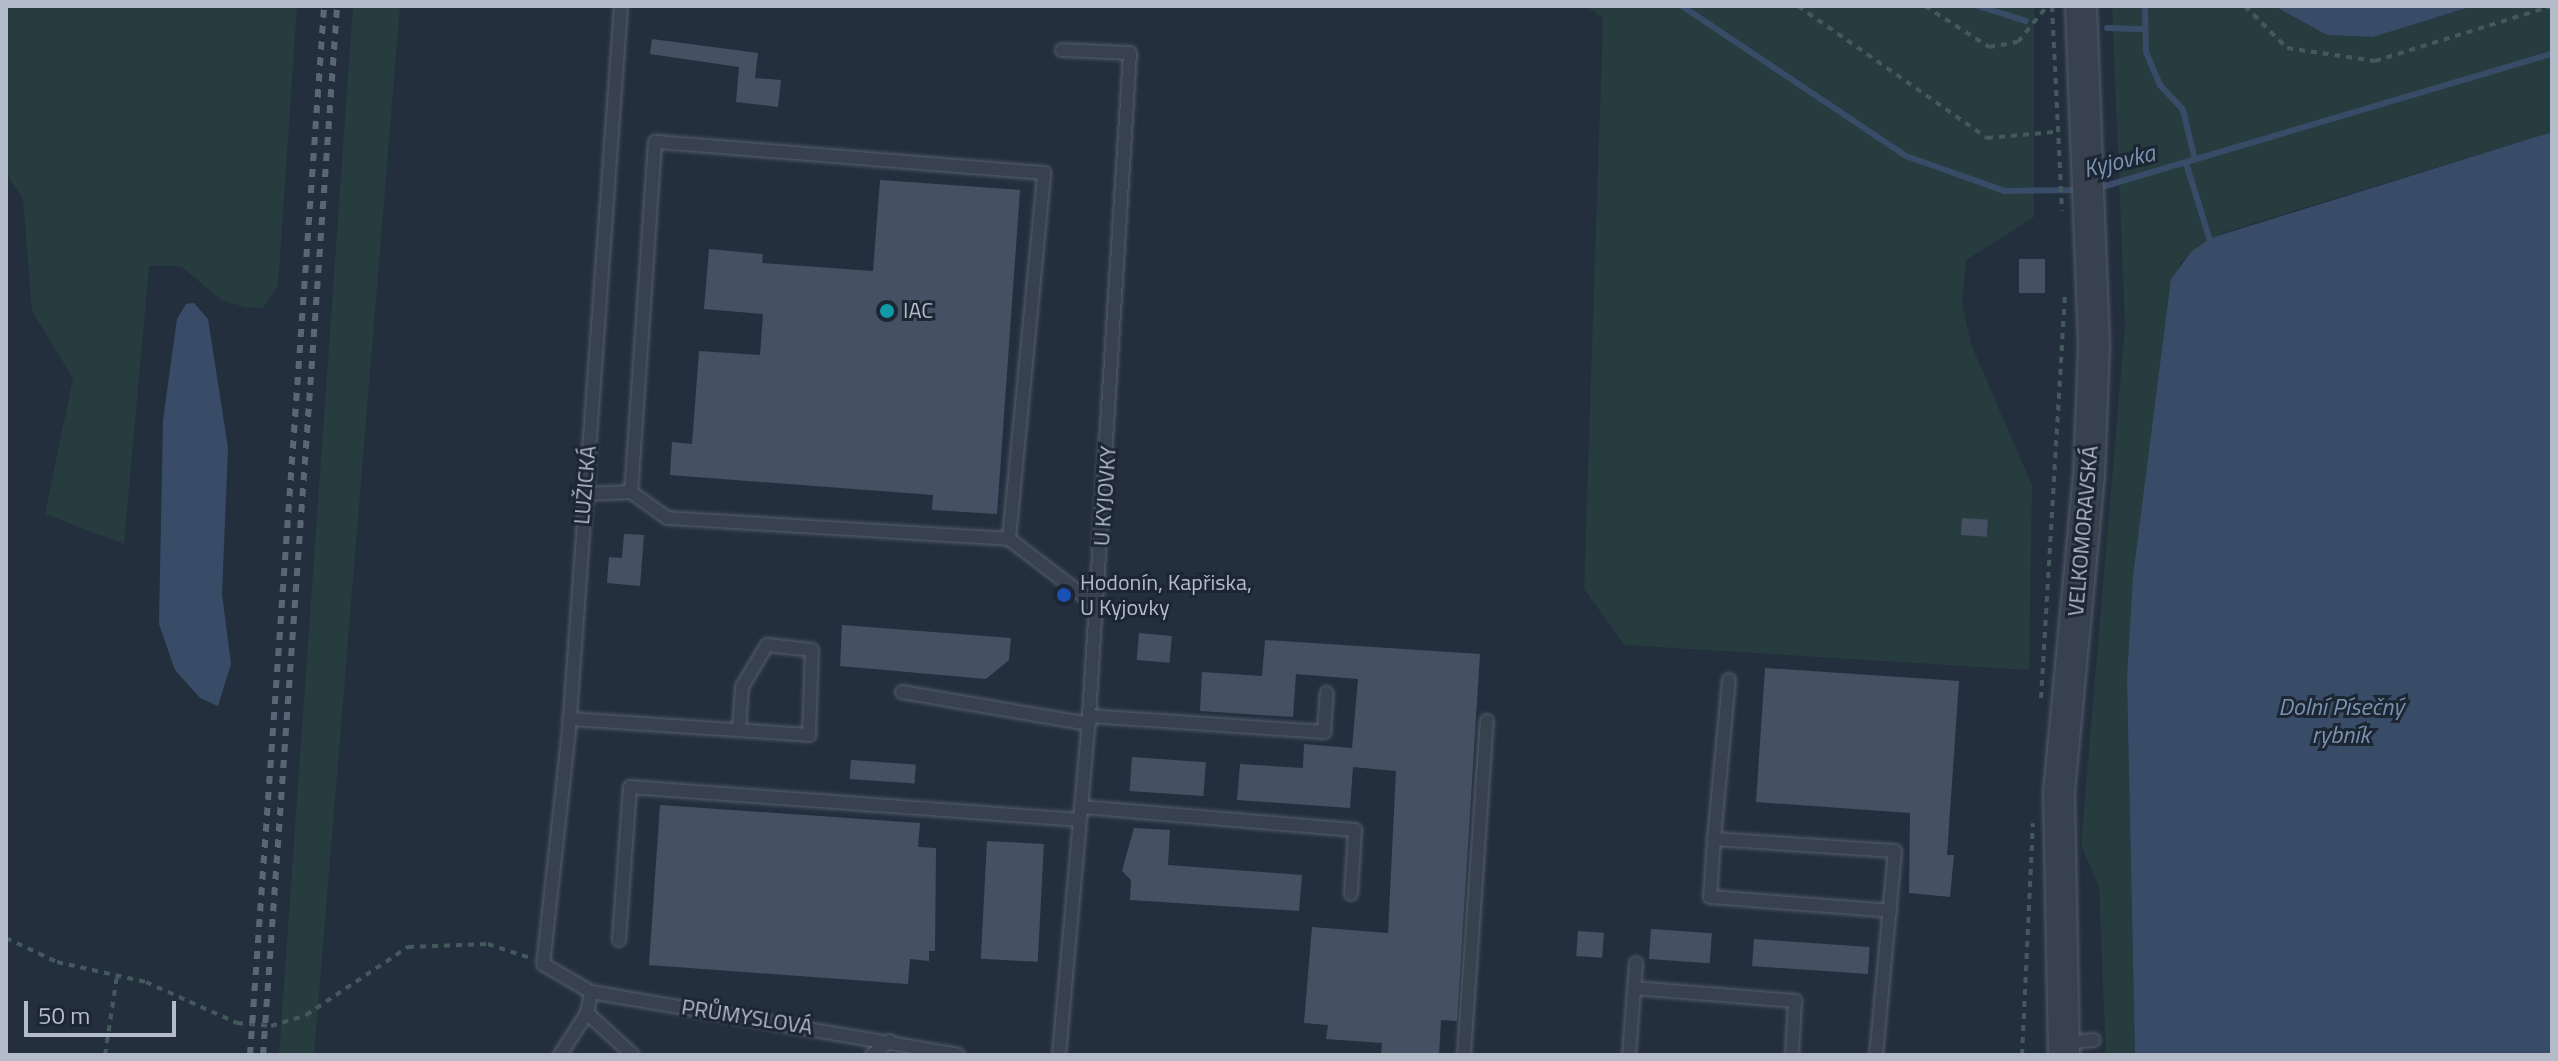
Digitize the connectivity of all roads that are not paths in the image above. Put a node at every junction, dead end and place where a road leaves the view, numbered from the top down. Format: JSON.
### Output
{"nodes":[{"id":1,"x":621,"y":6,"type":"edge"},
{"id":2,"x":2081,"y":6,"type":"edge"},
{"id":3,"x":1062,"y":50,"type":"dead end"},
{"id":4,"x":631,"y":492,"type":"junction"},
{"id":5,"x":585,"y":494,"type":"junction"},
{"id":6,"x":1009,"y":539,"type":"junction"},
{"id":7,"x":1097,"y":606,"type":"junction"},
{"id":8,"x":1729,"y":680,"type":"dead end"},
{"id":9,"x":902,"y":692,"type":"dead end"},
{"id":10,"x":1327,"y":693,"type":"dead end"},
{"id":11,"x":569,"y":719,"type":"junction"},
{"id":12,"x":1089,"y":720,"type":"junction"},
{"id":13,"x":1487,"y":721,"type":"dead end"},
{"id":14,"x":739,"y":730,"type":"junction"},
{"id":15,"x":1081,"y":813,"type":"junction"},
{"id":16,"x":1714,"y":839,"type":"junction"},
{"id":17,"x":1351,"y":894,"type":"dead end"},
{"id":18,"x":1890,"y":911,"type":"junction"},
{"id":19,"x":619,"y":940,"type":"dead end"},
{"id":20,"x":1636,"y":963,"type":"dead end"},
{"id":21,"x":543,"y":964,"type":"joint"},
{"id":22,"x":1634,"y":988,"type":"junction"},
{"id":23,"x":591,"y":992,"type":"junction"},
{"id":24,"x":587,"y":1013,"type":"junction"},
{"id":25,"x":890,"y":1041,"type":"junction"},
{"id":26,"x":2074,"y":1046,"type":"edge"},
{"id":27,"x":560,"y":1055,"type":"edge"},
{"id":28,"x":633,"y":1055,"type":"edge"},
{"id":29,"x":872,"y":1055,"type":"edge"},
{"id":30,"x":958,"y":1055,"type":"edge"},
{"id":31,"x":1059,"y":1055,"type":"edge"},
{"id":32,"x":1464,"y":1055,"type":"edge"},
{"id":33,"x":1629,"y":1055,"type":"edge"},
{"id":34,"x":1792,"y":1055,"type":"edge"},
{"id":35,"x":1876,"y":1055,"type":"edge"}],
"edges":[{"from":1,"to":5,"type":"lane","name":"LUŽICKÁ"},
{"from":2,"to":26,"type":"street","name":"VELKOMORAVSKÁ"},
{"from":3,"to":7,"type":"lane","name":"U KYJOVKY"},
{"from":4,"to":5,"type":"lane"},
{"from":4,"to":6,"type":"lane"},
{"from":4,"to":6,"type":"lane"},
{"from":5,"to":11,"type":"lane","name":"LUŽICKÁ"},
{"from":6,"to":7,"type":"lane"},
{"from":7,"to":12,"type":"lane","name":"U KYJOVKY"},
{"from":8,"to":16,"type":"lane"},
{"from":9,"to":12,"type":"lane"},
{"from":10,"to":12,"type":"lane"},
{"from":11,"to":14,"type":"lane"},
{"from":11,"to":21,"type":"lane","name":"LUŽICKÁ"},
{"from":12,"to":15,"type":"lane","name":"U KYJOVKY"},
{"from":13,"to":32,"type":"lane"},
{"from":14,"to":14,"type":"lane"},
{"from":15,"to":17,"type":"lane"},
{"from":15,"to":19,"type":"lane"},
{"from":15,"to":31,"type":"lane","name":"U KYJOVKY"},
{"from":16,"to":18,"type":"lane"},
{"from":16,"to":18,"type":"lane"},
{"from":18,"to":35,"type":"lane"},
{"from":20,"to":22,"type":"lane"},
{"from":21,"to":23,"type":"lane","name":"PRŮMYSLOVÁ"},
{"from":22,"to":33,"type":"lane"},
{"from":22,"to":34,"type":"lane"},
{"from":23,"to":24,"type":"lane"},
{"from":23,"to":25,"type":"lane","name":"PRŮMYSLOVÁ"},
{"from":24,"to":27,"type":"lane"},
{"from":24,"to":28,"type":"lane"},
{"from":25,"to":29,"type":"lane"},
{"from":25,"to":30,"type":"lane","name":"PRŮMYSLOVÁ"}]}
